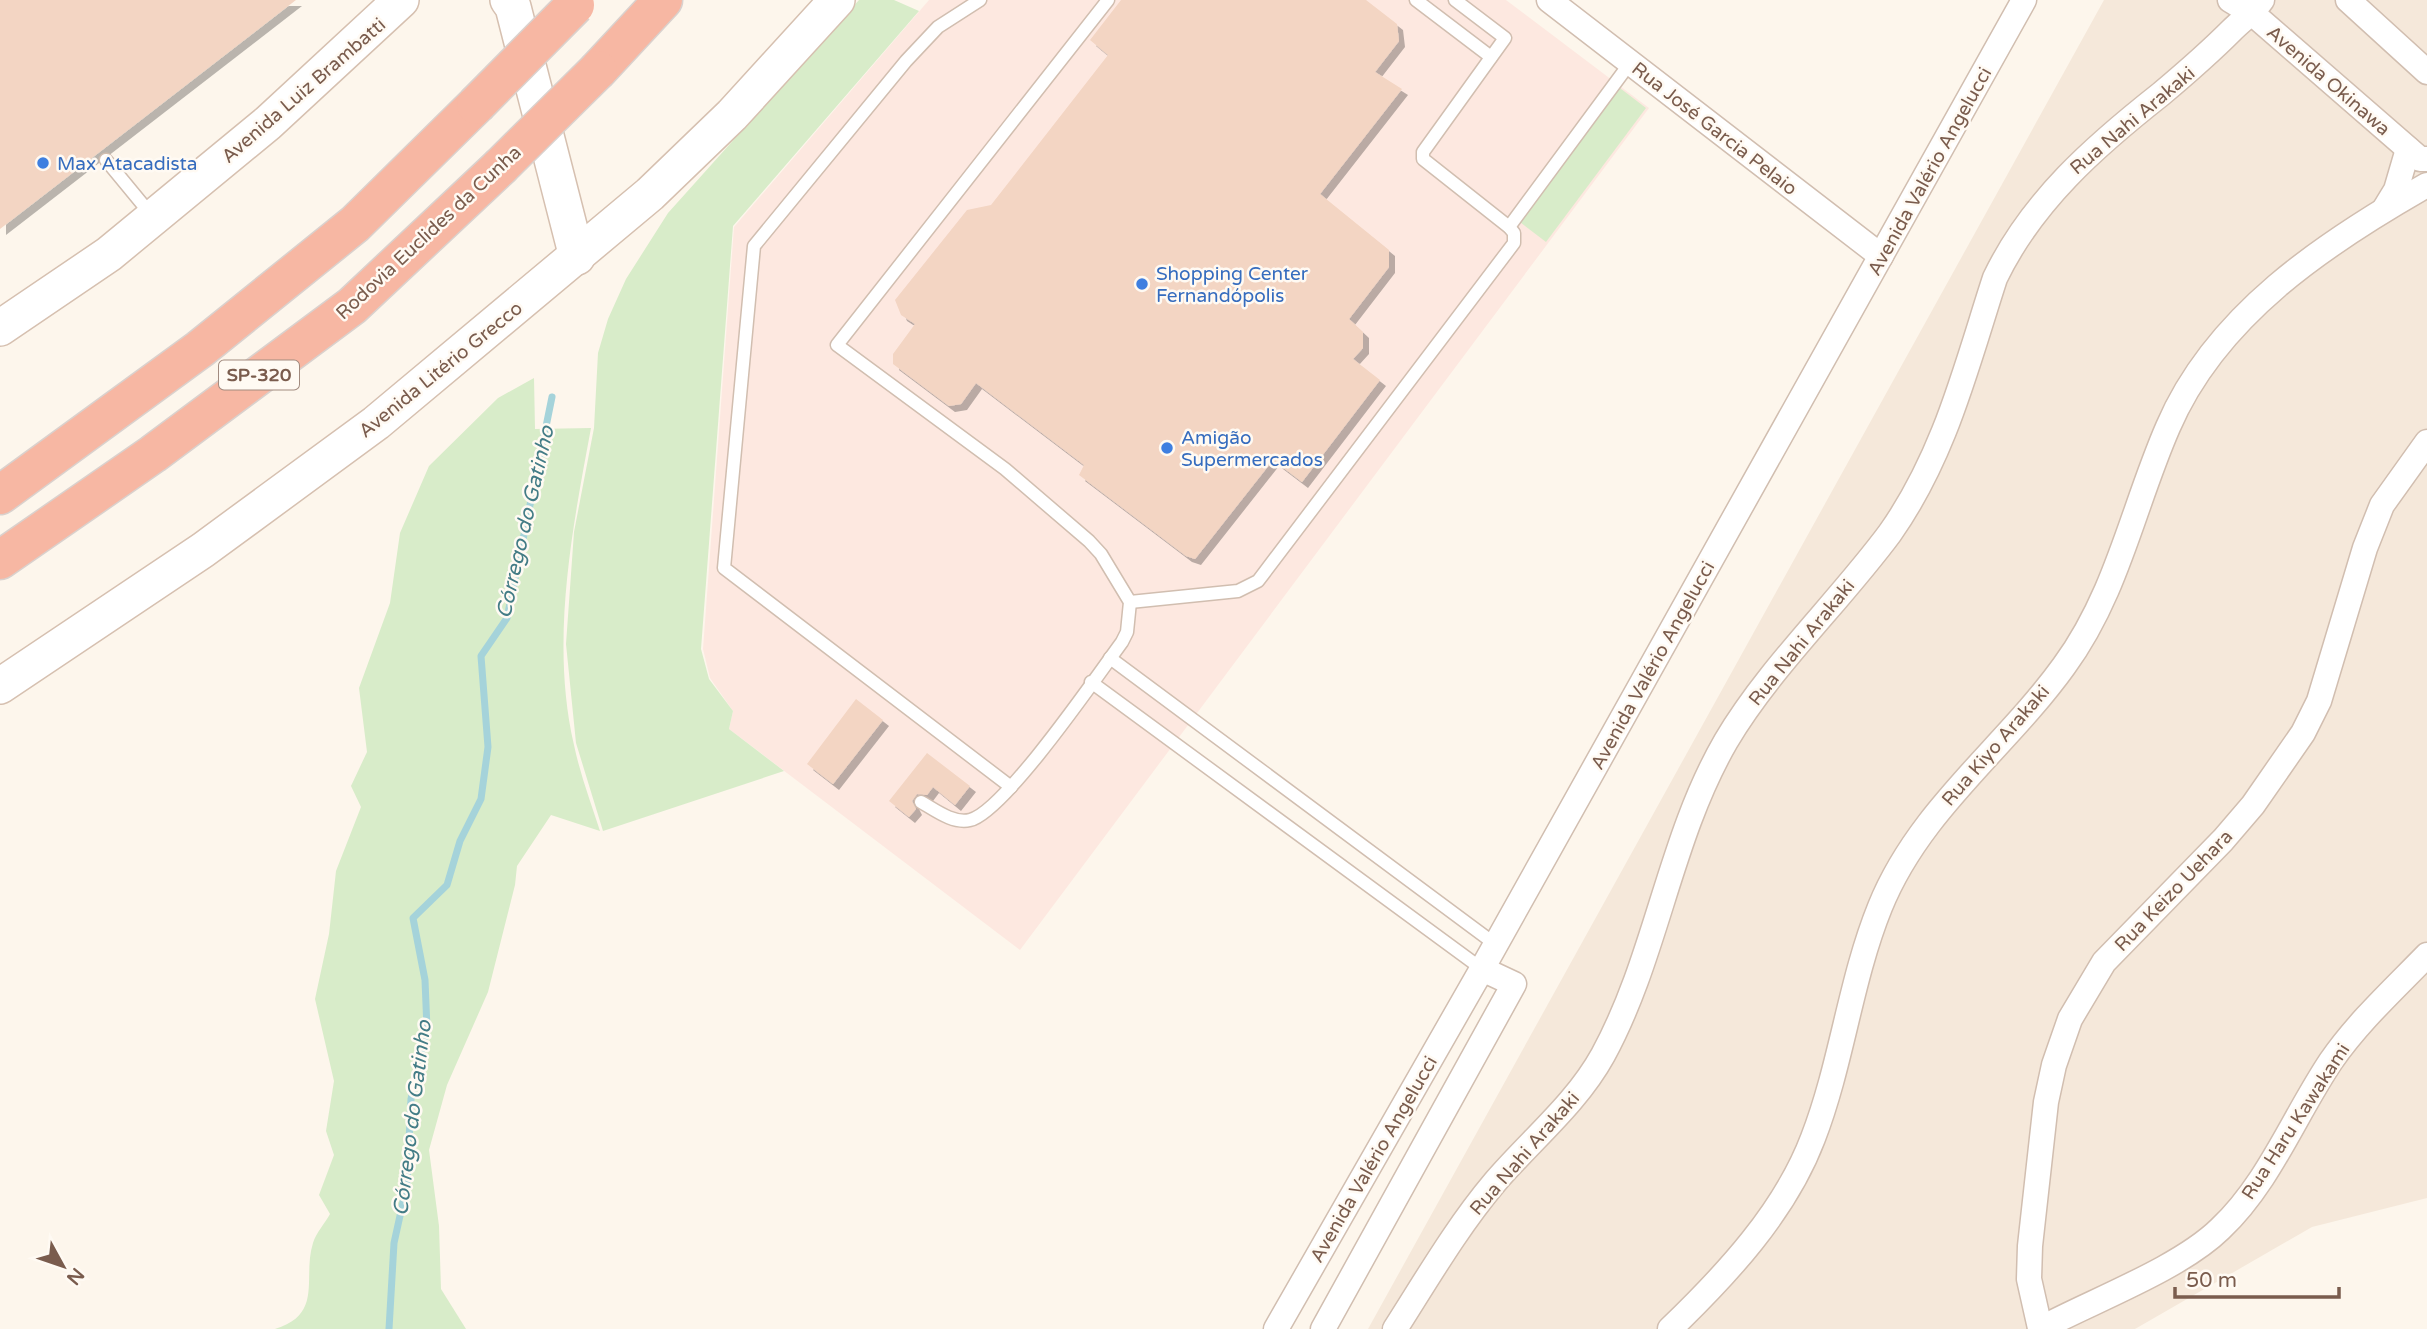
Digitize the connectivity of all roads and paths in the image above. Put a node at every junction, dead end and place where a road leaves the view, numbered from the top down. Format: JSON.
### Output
{"nodes":[{"id":1,"x":401,"y":0,"type":"edge"},
{"id":2,"x":663,"y":0,"type":"edge"},
{"id":3,"x":837,"y":0,"type":"edge"},
{"id":4,"x":980,"y":0,"type":"edge"},
{"id":5,"x":1108,"y":0,"type":"edge"},
{"id":6,"x":1416,"y":0,"type":"edge"},
{"id":7,"x":1455,"y":0,"type":"edge"},
{"id":8,"x":1549,"y":0,"type":"edge"},
{"id":9,"x":2024,"y":0,"type":"edge"},
{"id":10,"x":2230,"y":0,"type":"edge"},
{"id":11,"x":2348,"y":0,"type":"edge"},
{"id":12,"x":512,"y":2,"type":"edge"},
{"id":13,"x":577,"y":3,"type":"edge"},
{"id":14,"x":2257,"y":7,"type":"edge"},
{"id":15,"x":1491,"y":57,"type":"junction"},
{"id":16,"x":1630,"y":63,"type":"junction"},
{"id":17,"x":2427,"y":72,"type":"edge"},
{"id":18,"x":2418,"y":154,"type":"edge"},
{"id":19,"x":106,"y":160,"type":"dead end"},
{"id":20,"x":2427,"y":185,"type":"edge"},
{"id":21,"x":2427,"y":197,"type":"edge"},
{"id":22,"x":2394,"y":204,"type":"junction"},
{"id":23,"x":153,"y":218,"type":"junction"},
{"id":24,"x":1509,"y":227,"type":"junction"},
{"id":25,"x":1881,"y":256,"type":"junction"},
{"id":26,"x":577,"y":257,"type":"junction"},
{"id":27,"x":0,"y":328,"type":"edge"},
{"id":28,"x":2427,"y":442,"type":"edge"},
{"id":29,"x":0,"y":495,"type":"edge"},
{"id":30,"x":0,"y":560,"type":"edge"},
{"id":31,"x":1130,"y":601,"type":"junction"},
{"id":32,"x":1110,"y":659,"type":"junction"},
{"id":33,"x":1091,"y":682,"type":"junction"},
{"id":34,"x":0,"y":686,"type":"edge"},
{"id":35,"x":1012,"y":787,"type":"junction"},
{"id":36,"x":921,"y":802,"type":"dead end"},
{"id":37,"x":1495,"y":944,"type":"junction"},
{"id":38,"x":2427,"y":955,"type":"edge"},
{"id":39,"x":1482,"y":969,"type":"junction"},
{"id":40,"x":1276,"y":1329,"type":"edge"},
{"id":41,"x":1323,"y":1329,"type":"edge"},
{"id":42,"x":1395,"y":1329,"type":"edge"},
{"id":43,"x":1670,"y":1329,"type":"edge"},
{"id":44,"x":2040,"y":1329,"type":"edge"}],
"edges":[{"from":1,"to":23,"type":"main road","name":"Avenida Luiz Brambatti"},
{"from":2,"to":30,"type":"highway","name":"Rodovia Euclides da Cunha","number":"SP-320","bridge":true},
{"from":3,"to":26,"type":"main road","name":"Avenida Litério Grecco"},
{"from":4,"to":35,"type":"lane"},
{"from":5,"to":31,"type":"lane"},
{"from":6,"to":15,"type":"lane"},
{"from":7,"to":15,"type":"lane"},
{"from":8,"to":16,"type":"street","name":"Rua José Garcia Pelaio"},
{"from":9,"to":25,"type":"street","name":"Avenida Valério Angelucci"},
{"from":10,"to":14,"type":"street","name":"Avenida Okinawa"},
{"from":11,"to":17,"type":"street"},
{"from":12,"to":26,"type":"main road"},
{"from":13,"to":29,"type":"highway","number":"SP-320","bridge":true},
{"from":14,"to":18,"type":"street","name":"Avenida Okinawa"},
{"from":14,"to":42,"type":"street","name":"Rua Nahi Arakaki"},
{"from":15,"to":24,"type":"lane"},
{"from":16,"to":24,"type":"lane"},
{"from":16,"to":25,"type":"street","name":"Rua José Garcia Pelaio"},
{"from":18,"to":22,"type":"street","name":"Rua Kiyo Arakaki"},
{"from":19,"to":23,"type":"lane"},
{"from":20,"to":22,"type":"street","name":"Rua Kiyo Arakaki"},
{"from":21,"to":22,"type":"street"},
{"from":22,"to":43,"type":"street","name":"Rua Kiyo Arakaki"},
{"from":23,"to":27,"type":"main road","name":"Avenida Luiz Brambatti"},
{"from":24,"to":31,"type":"lane"},
{"from":25,"to":37,"type":"street","name":"Avenida Valério Angelucci"},
{"from":26,"to":34,"type":"main road","name":"Avenida Litério Grecco"},
{"from":28,"to":44,"type":"street","name":"Rua Keizo Uehara"},
{"from":31,"to":32,"type":"lane"},
{"from":32,"to":33,"type":"lane"},
{"from":32,"to":37,"type":"lane"},
{"from":33,"to":35,"type":"lane"},
{"from":33,"to":39,"type":"lane"},
{"from":35,"to":36,"type":"lane"},
{"from":37,"to":39,"type":"street","name":"Avenida Valério Angelucci"},
{"from":38,"to":44,"type":"street","name":"Rua Haru Kawakami"},
{"from":39,"to":40,"type":"street","name":"Avenida Valério Angelucci"},
{"from":39,"to":41,"type":"street","name":"Avenida Valério Angelucci"}]}
